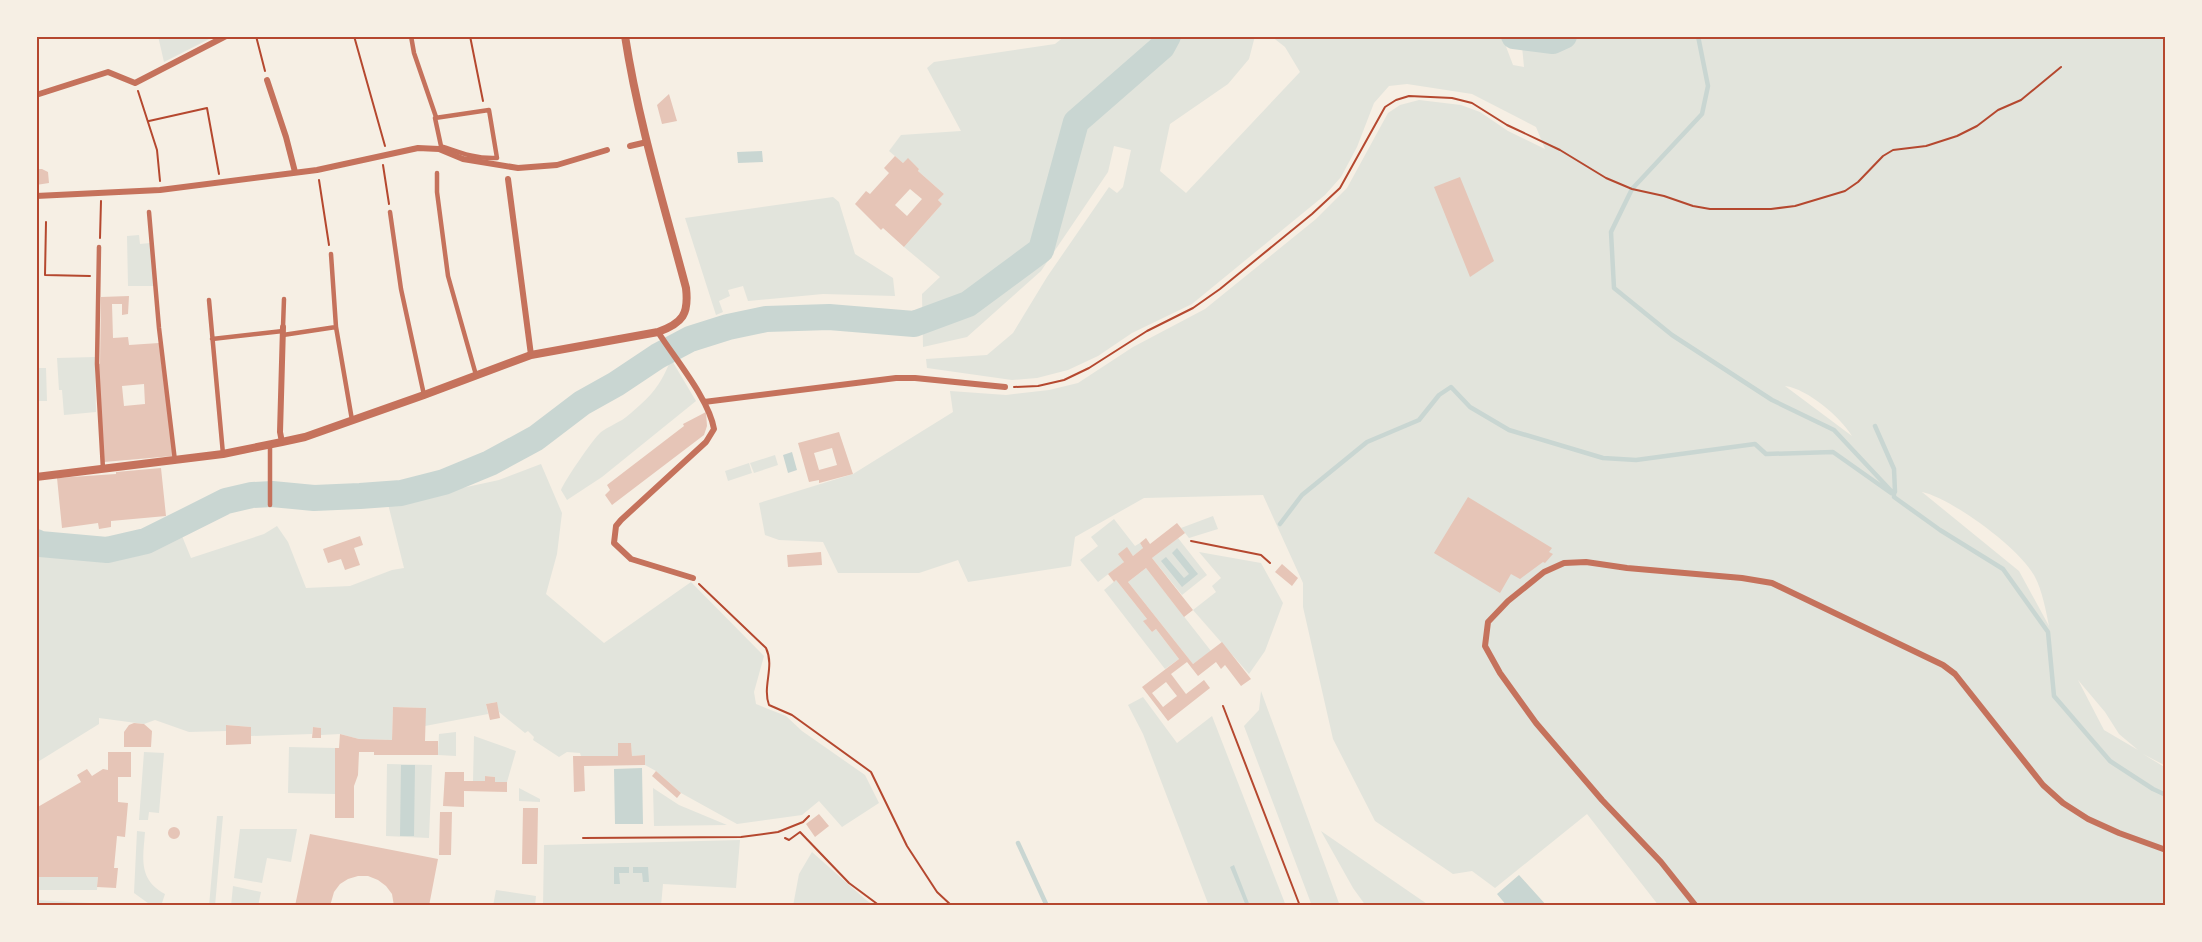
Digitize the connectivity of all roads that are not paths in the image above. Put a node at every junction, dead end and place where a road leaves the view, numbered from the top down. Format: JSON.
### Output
{"nodes":[{"id":1,"x":226,"y":36,"type":"edge"},
{"id":2,"x":411,"y":36,"type":"edge"},
{"id":3,"x":624,"y":36,"type":"edge"},
{"id":4,"x":267,"y":80,"type":"road end"},
{"id":5,"x":36,"y":95,"type":"edge"},
{"id":6,"x":436,"y":117,"type":"junction"},
{"id":7,"x":647,"y":142,"type":"junction"},
{"id":8,"x":630,"y":146,"type":"dead end"},
{"id":9,"x":607,"y":150,"type":"dead end"},
{"id":10,"x":295,"y":172,"type":"junction"},
{"id":11,"x":437,"y":173,"type":"dead end"},
{"id":12,"x":508,"y":179,"type":"dead end"},
{"id":13,"x":36,"y":196,"type":"edge"},
{"id":14,"x":148,"y":212,"type":"dead end"},
{"id":15,"x":390,"y":212,"type":"road end"},
{"id":16,"x":99,"y":247,"type":"road end"},
{"id":17,"x":330,"y":254,"type":"road end"},
{"id":18,"x":284,"y":299,"type":"dead end"},
{"id":19,"x":209,"y":300,"type":"dead end"},
{"id":20,"x":336,"y":327,"type":"junction"},
{"id":21,"x":283,"y":331,"type":"junction"},
{"id":22,"x":658,"y":332,"type":"junction"},
{"id":23,"x":212,"y":339,"type":"junction"},
{"id":24,"x":531,"y":355,"type":"junction"},
{"id":25,"x":476,"y":376,"type":"junction"},
{"id":26,"x":1005,"y":387,"type":"road end"},
{"id":27,"x":424,"y":395,"type":"junction"},
{"id":28,"x":704,"y":402,"type":"junction"},
{"id":29,"x":352,"y":420,"type":"junction"},
{"id":30,"x":282,"y":442,"type":"junction"},
{"id":31,"x":270,"y":445,"type":"junction"},
{"id":32,"x":223,"y":454,"type":"junction"},
{"id":33,"x":175,"y":461,"type":"junction"},
{"id":34,"x":103,"y":469,"type":"junction"},
{"id":35,"x":36,"y":477,"type":"edge"},
{"id":36,"x":270,"y":505,"type":"dead end"},
{"id":37,"x":693,"y":578,"type":"road end"},
{"id":38,"x":2166,"y":850,"type":"edge"},
{"id":39,"x":1696,"y":906,"type":"edge"}],
"edges":[{"from":1,"to":5,"type":"street"},
{"from":2,"to":6,"type":"street"},
{"from":3,"to":7,"type":"street"},
{"from":4,"to":10,"type":"street"},
{"from":6,"to":6,"type":"street"},
{"from":7,"to":8,"type":"street"},
{"from":7,"to":22,"type":"street"},
{"from":9,"to":10,"type":"street"},
{"from":10,"to":13,"type":"street"},
{"from":11,"to":25,"type":"street"},
{"from":12,"to":24,"type":"street"},
{"from":14,"to":33,"type":"street"},
{"from":15,"to":27,"type":"street"},
{"from":16,"to":34,"type":"street"},
{"from":17,"to":20,"type":"street"},
{"from":18,"to":21,"type":"street"},
{"from":19,"to":23,"type":"street"},
{"from":20,"to":21,"type":"street"},
{"from":20,"to":29,"type":"street"},
{"from":21,"to":23,"type":"street"},
{"from":21,"to":30,"type":"street"},
{"from":22,"to":24,"type":"street"},
{"from":22,"to":28,"type":"street"},
{"from":23,"to":32,"type":"street"},
{"from":24,"to":25,"type":"street"},
{"from":25,"to":27,"type":"street"},
{"from":26,"to":28,"type":"street"},
{"from":27,"to":29,"type":"street"},
{"from":28,"to":37,"type":"street"},
{"from":29,"to":30,"type":"street"},
{"from":30,"to":31,"type":"street"},
{"from":31,"to":32,"type":"street"},
{"from":31,"to":36,"type":"street"},
{"from":32,"to":33,"type":"street"},
{"from":33,"to":34,"type":"street"},
{"from":34,"to":35,"type":"street"},
{"from":38,"to":39,"type":"street"}]}
